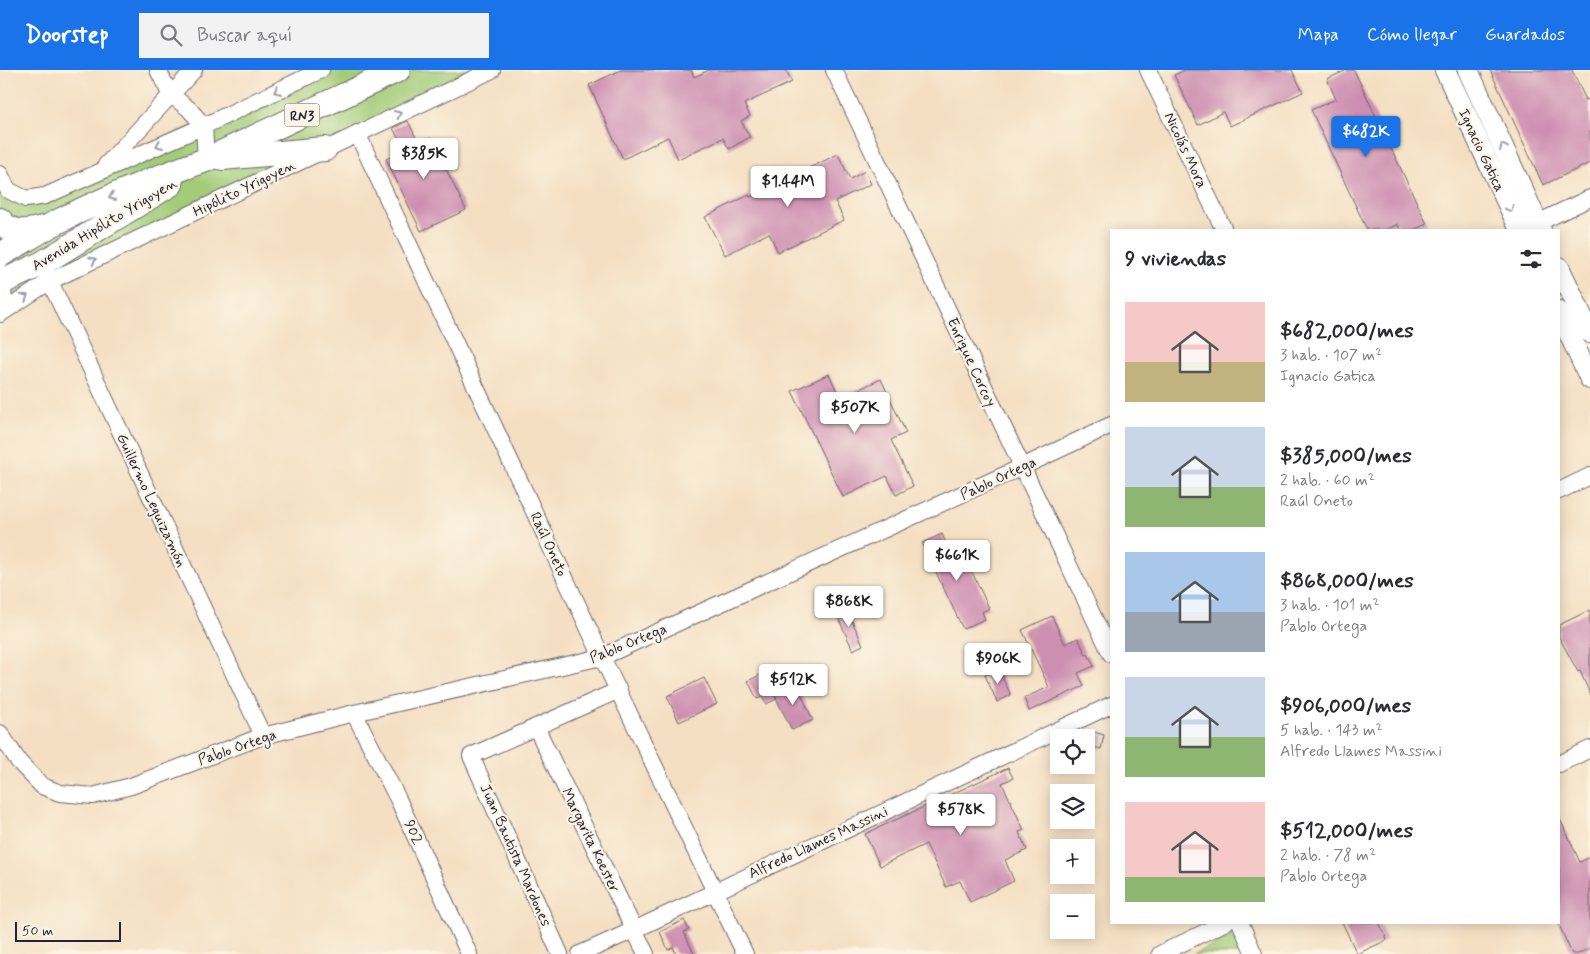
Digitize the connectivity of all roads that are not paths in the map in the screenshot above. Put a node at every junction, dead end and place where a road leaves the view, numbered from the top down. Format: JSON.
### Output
{"nodes":[{"id":1,"x":158,"y":70,"type":"edge"},
{"id":2,"x":194,"y":70,"type":"edge"},
{"id":3,"x":321,"y":70,"type":"edge"},
{"id":4,"x":398,"y":70,"type":"edge"},
{"id":5,"x":492,"y":70,"type":"edge"},
{"id":6,"x":834,"y":70,"type":"edge"},
{"id":7,"x":1148,"y":70,"type":"edge"},
{"id":8,"x":1445,"y":70,"type":"edge"},
{"id":9,"x":1468,"y":70,"type":"edge"},
{"id":10,"x":170,"y":94,"type":"junction"},
{"id":11,"x":204,"y":126,"type":"junction"},
{"id":12,"x":357,"y":134,"type":"junction"},
{"id":13,"x":325,"y":149,"type":"junction"},
{"id":14,"x":206,"y":160,"type":"junction"},
{"id":15,"x":103,"y":169,"type":"junction"},
{"id":16,"x":0,"y":174,"type":"edge"},
{"id":17,"x":1590,"y":198,"type":"edge"},
{"id":18,"x":0,"y":220,"type":"edge"},
{"id":19,"x":54,"y":224,"type":"junction"},
{"id":20,"x":1530,"y":228,"type":"edge"},
{"id":21,"x":1224,"y":229,"type":"edge"},
{"id":22,"x":0,"y":256,"type":"edge"},
{"id":23,"x":1560,"y":269,"type":"edge"},
{"id":24,"x":46,"y":273,"type":"junction"},
{"id":25,"x":0,"y":280,"type":"edge"},
{"id":26,"x":0,"y":312,"type":"edge"},
{"id":27,"x":1560,"y":314,"type":"edge"},
{"id":28,"x":1590,"y":333,"type":"edge"},
{"id":29,"x":1590,"y":379,"type":"edge"},
{"id":30,"x":1110,"y":425,"type":"edge"},
{"id":31,"x":1022,"y":467,"type":"junction"},
{"id":32,"x":1590,"y":476,"type":"edge"},
{"id":33,"x":1560,"y":491,"type":"edge"},
{"id":34,"x":1110,"y":652,"type":"edge"},
{"id":35,"x":602,"y":657,"type":"junction"},
{"id":36,"x":619,"y":690,"type":"junction"},
{"id":37,"x":1110,"y":704,"type":"edge"},
{"id":38,"x":354,"y":713,"type":"junction"},
{"id":39,"x":536,"y":727,"type":"junction"},
{"id":40,"x":0,"y":733,"type":"edge"},
{"id":41,"x":263,"y":736,"type":"junction"},
{"id":42,"x":1590,"y":749,"type":"edge"},
{"id":43,"x":1560,"y":764,"type":"edge"},
{"id":44,"x":716,"y":890,"type":"junction"},
{"id":45,"x":1222,"y":924,"type":"edge"},
{"id":46,"x":1241,"y":924,"type":"edge"},
{"id":47,"x":634,"y":930,"type":"junction"},
{"id":48,"x":469,"y":954,"type":"edge"},
{"id":49,"x":560,"y":954,"type":"edge"},
{"id":50,"x":580,"y":954,"type":"edge"},
{"id":51,"x":646,"y":954,"type":"edge"},
{"id":52,"x":745,"y":954,"type":"edge"},
{"id":53,"x":1160,"y":954,"type":"edge"},
{"id":54,"x":1254,"y":954,"type":"edge"}],
"edges":[{"from":1,"to":10,"type":"street"},
{"from":2,"to":10,"type":"street"},
{"from":3,"to":11,"type":"street","one_way":true},
{"from":4,"to":14,"type":"highway","name":"Avenida Hipólito Yrigoyen","number":"RN3"},
{"from":12,"to":5,"type":"street","name":"Hipólito Yrigoyen","one_way":true},
{"from":6,"to":31,"type":"street","name":"Enrique Corcoy"},
{"from":7,"to":21,"type":"street","name":"Nicolás Mora"},
{"from":8,"to":20,"type":"main road","name":"Ignacio Gatica","one_way":true},
{"from":20,"to":9,"type":"main road","name":"Ignacio Gatica","one_way":true},
{"from":10,"to":11,"type":"street"},
{"from":10,"to":15,"type":"street"},
{"from":11,"to":14,"type":"street"},
{"from":11,"to":15,"type":"street","one_way":true},
{"from":12,"to":13,"type":"street","name":"Hipólito Yrigoyen"},
{"from":12,"to":35,"type":"street","name":"Raúl Oneto"},
{"from":13,"to":14,"type":"highway"},
{"from":24,"to":13,"type":"street","name":"Hipólito Yrigoyen","one_way":true},
{"from":14,"to":19,"type":"highway","name":"Avenida Hipólito Yrigoyen","number":"RN3","one_way":true},
{"from":14,"to":24,"type":"highway","name":"Avenida Hipólito Yrigoyen","number":"RN3"},
{"from":15,"to":16,"type":"street"},
{"from":17,"to":20,"type":"street"},
{"from":18,"to":19,"type":"highway"},
{"from":19,"to":22,"type":"highway","name":"Avenida Hipólito Yrigoyen","number":"RN3"},
{"from":22,"to":24,"type":"main road"},
{"from":23,"to":28,"type":"main road"},
{"from":24,"to":25,"type":"highway","name":"Avenida Hipólito Yrigoyen","number":"RN3"},
{"from":26,"to":24,"type":"street","name":"Hipólito Yrigoyen","one_way":true},
{"from":24,"to":41,"type":"street","name":"Guillermo Leguizamón"},
{"from":25,"to":26,"type":"main road"},
{"from":27,"to":29,"type":"main road"},
{"from":30,"to":31,"type":"street","name":"Pablo Ortega"},
{"from":31,"to":34,"type":"street","name":"Enrique Corcoy"},
{"from":31,"to":35,"type":"street","name":"Pablo Ortega"},
{"from":32,"to":33,"type":"street"},
{"from":35,"to":36,"type":"street","name":"Raúl Oneto"},
{"from":35,"to":38,"type":"street","name":"Pablo Ortega"},
{"from":36,"to":39,"type":"street"},
{"from":36,"to":44,"type":"street","name":"Raúl Oneto"},
{"from":37,"to":44,"type":"street","name":"Alfredo Llames Massini"},
{"from":38,"to":41,"type":"street","name":"Pablo Ortega"},
{"from":38,"to":48,"type":"street","name":"902"},
{"from":39,"to":47,"type":"street","name":"Margarita Koester"},
{"from":39,"to":49,"type":"street","name":"Juan Bautista Mardones"},
{"from":40,"to":41,"type":"street","name":"Pablo Ortega"},
{"from":42,"to":43,"type":"street"},
{"from":44,"to":47,"type":"street","name":"Alfredo Llames Massini"},
{"from":44,"to":52,"type":"street","name":"Raúl Oneto"},
{"from":45,"to":53,"type":"street"},
{"from":46,"to":54,"type":"street"},
{"from":47,"to":50,"type":"street","name":"Alfredo Llames Massini"},
{"from":47,"to":51,"type":"street","name":"Margarita Koester"}]}
